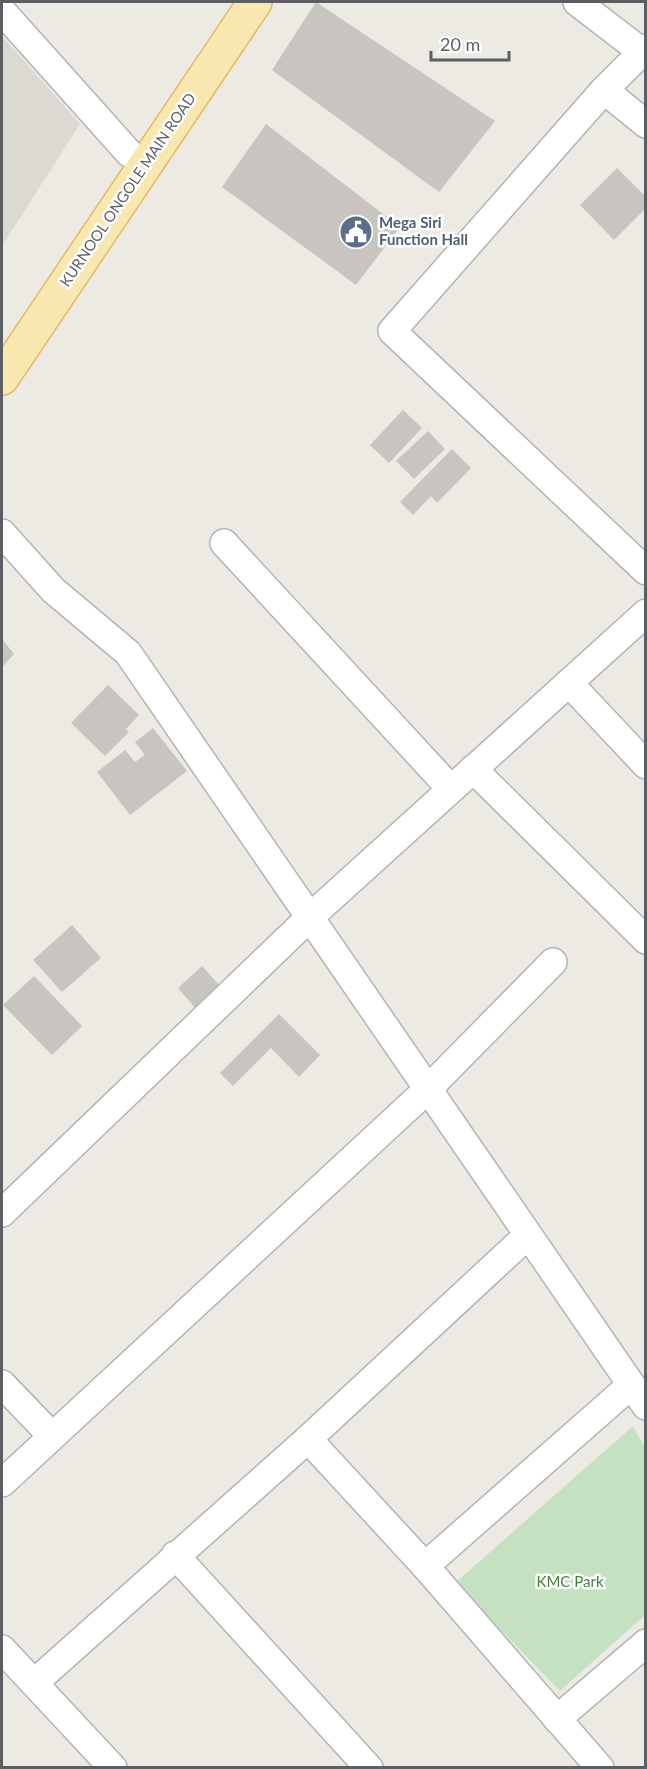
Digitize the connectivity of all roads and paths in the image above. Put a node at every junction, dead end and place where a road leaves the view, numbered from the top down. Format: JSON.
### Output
{"nodes":[{"id":1,"x":228,"y":2,"type":"edge"},
{"id":2,"x":255,"y":2,"type":"edge"},
{"id":3,"x":577,"y":2,"type":"edge"},
{"id":4,"x":2,"y":11,"type":"edge"},
{"id":5,"x":644,"y":50,"type":"edge"},
{"id":6,"x":604,"y":90,"type":"junction"},
{"id":7,"x":645,"y":124,"type":"edge"},
{"id":8,"x":129,"y":153,"type":"junction"},
{"id":9,"x":2,"y":344,"type":"edge"},
{"id":10,"x":2,"y":378,"type":"edge"},
{"id":11,"x":2,"y":533,"type":"edge"},
{"id":12,"x":224,"y":543,"type":"dead end"},
{"id":13,"x":645,"y":571,"type":"edge"},
{"id":14,"x":645,"y":614,"type":"edge"},
{"id":15,"x":569,"y":683,"type":"junction"},
{"id":16,"x":645,"y":765,"type":"edge"},
{"id":17,"x":473,"y":769,"type":"junction"},
{"id":18,"x":451,"y":789,"type":"junction"},
{"id":19,"x":309,"y":918,"type":"junction"},
{"id":20,"x":645,"y":940,"type":"edge"},
{"id":21,"x":553,"y":962,"type":"dead end"},
{"id":22,"x":428,"y":1089,"type":"junction"},
{"id":23,"x":2,"y":1213,"type":"edge"},
{"id":24,"x":528,"y":1234,"type":"junction"},
{"id":25,"x":2,"y":1384,"type":"edge"},
{"id":26,"x":638,"y":1395,"type":"edge"},
{"id":27,"x":52,"y":1436,"type":"junction"},
{"id":28,"x":308,"y":1439,"type":"junction"},
{"id":29,"x":2,"y":1483,"type":"edge"},
{"id":30,"x":175,"y":1556,"type":"junction"},
{"id":31,"x":424,"y":1566,"type":"junction"},
{"id":32,"x":645,"y":1643,"type":"edge"},
{"id":33,"x":2,"y":1649,"type":"edge"},
{"id":34,"x":34,"y":1683,"type":"junction"},
{"id":35,"x":557,"y":1719,"type":"junction"},
{"id":36,"x":113,"y":1767,"type":"edge"},
{"id":37,"x":369,"y":1767,"type":"edge"},
{"id":38,"x":600,"y":1767,"type":"edge"}],
"edges":[{"from":1,"to":8,"type":"main road","name":"KURNOOL ONGOLE MAIN ROAD"},
{"from":2,"to":10,"type":"main road","name":"KURNOOL ONGOLE MAIN ROAD"},
{"from":3,"to":5,"type":"street"},
{"from":4,"to":8,"type":"street"},
{"from":5,"to":6,"type":"street"},
{"from":6,"to":7,"type":"street"},
{"from":6,"to":13,"type":"street"},
{"from":8,"to":9,"type":"main road","name":"KURNOOL ONGOLE MAIN ROAD"},
{"from":11,"to":19,"type":"street"},
{"from":12,"to":18,"type":"street"},
{"from":14,"to":15,"type":"street"},
{"from":15,"to":16,"type":"street"},
{"from":15,"to":17,"type":"street"},
{"from":17,"to":18,"type":"street"},
{"from":17,"to":20,"type":"street"},
{"from":18,"to":19,"type":"street"},
{"from":19,"to":22,"type":"street"},
{"from":19,"to":23,"type":"street"},
{"from":21,"to":22,"type":"street"},
{"from":22,"to":24,"type":"street"},
{"from":22,"to":27,"type":"street"},
{"from":24,"to":26,"type":"street"},
{"from":24,"to":28,"type":"street"},
{"from":25,"to":27,"type":"street"},
{"from":26,"to":31,"type":"street"},
{"from":27,"to":29,"type":"street"},
{"from":28,"to":30,"type":"street"},
{"from":28,"to":31,"type":"street"},
{"from":30,"to":34,"type":"street"},
{"from":30,"to":37,"type":"street"},
{"from":31,"to":35,"type":"street"},
{"from":32,"to":35,"type":"street"},
{"from":33,"to":34,"type":"street"},
{"from":34,"to":36,"type":"street"},
{"from":35,"to":38,"type":"street"}]}
